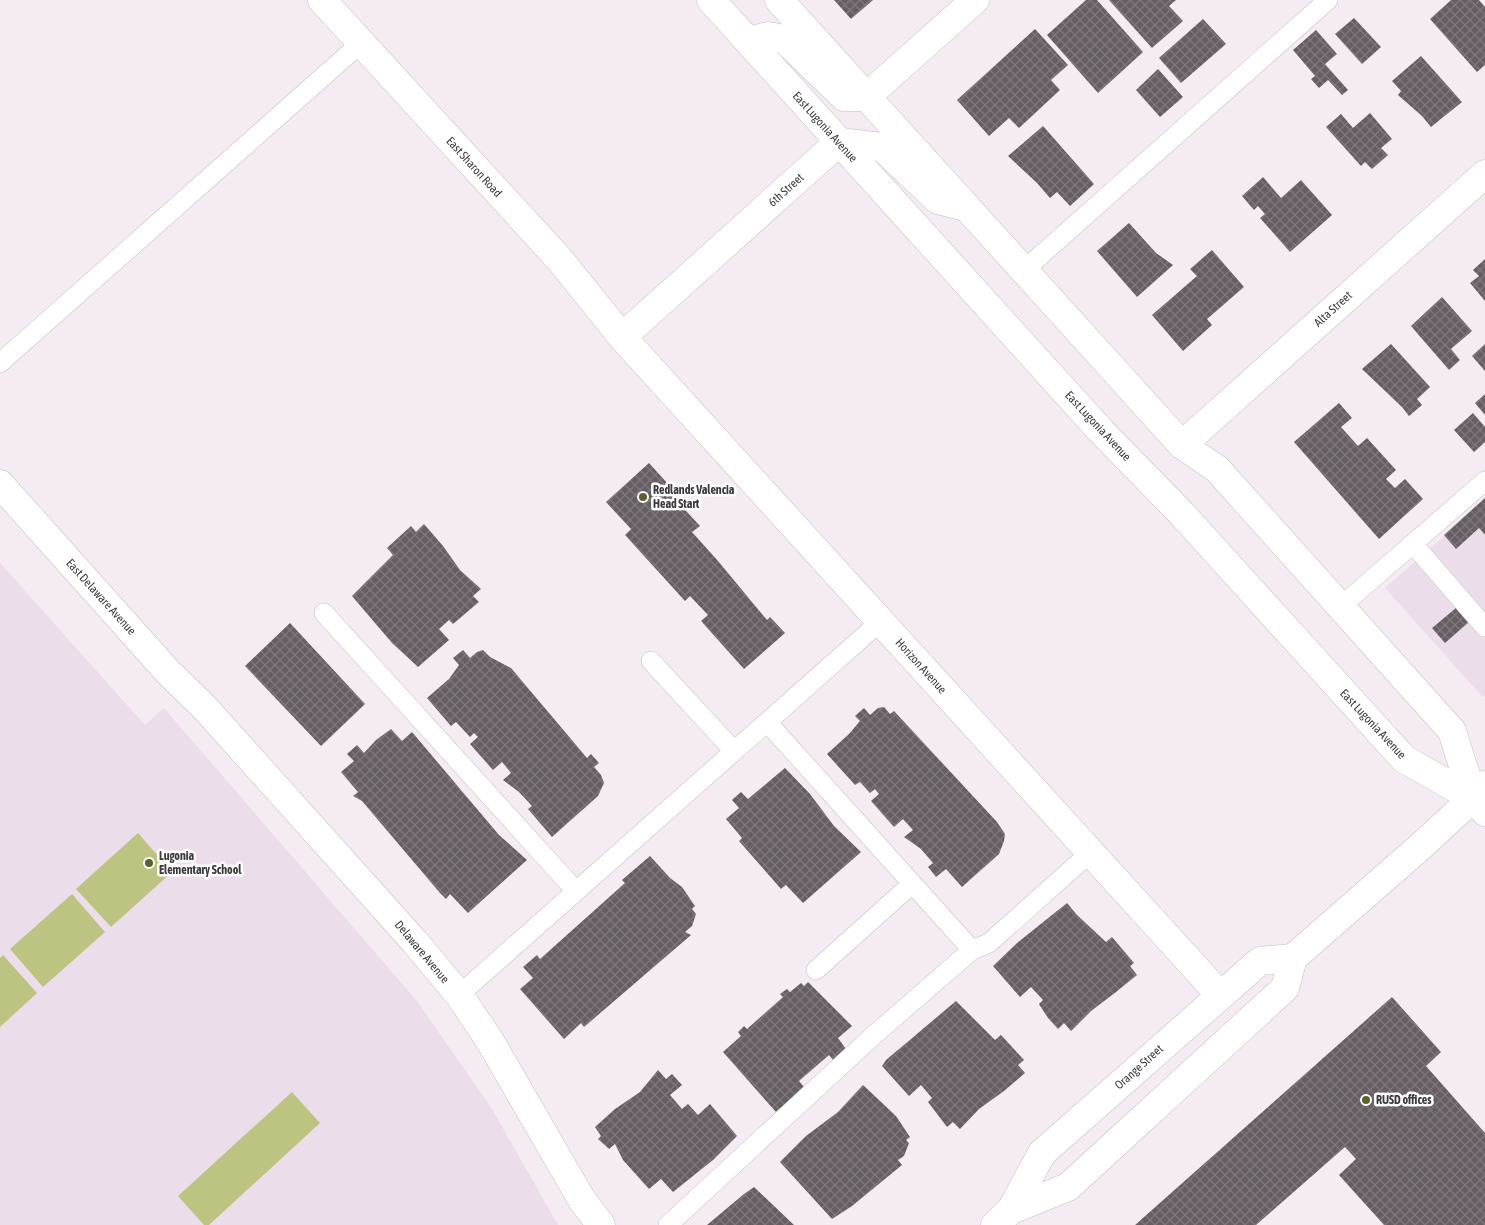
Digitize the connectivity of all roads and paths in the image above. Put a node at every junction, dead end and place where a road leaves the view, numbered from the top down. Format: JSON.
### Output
{"nodes":[{"id":1,"x":322,"y":0,"type":"edge"},
{"id":2,"x":711,"y":0,"type":"edge"},
{"id":3,"x":779,"y":0,"type":"edge"},
{"id":4,"x":975,"y":0,"type":"edge"},
{"id":5,"x":1328,"y":0,"type":"edge"},
{"id":6,"x":749,"y":41,"type":"junction"},
{"id":7,"x":361,"y":43,"type":"junction"},
{"id":8,"x":866,"y":97,"type":"junction"},
{"id":9,"x":838,"y":142,"type":"junction"},
{"id":10,"x":1485,"y":174,"type":"edge"},
{"id":11,"x":965,"y":207,"type":"junction"},
{"id":12,"x":1023,"y":271,"type":"junction"},
{"id":13,"x":622,"y":337,"type":"junction"},
{"id":14,"x":0,"y":363,"type":"edge"},
{"id":15,"x":1182,"y":445,"type":"junction"},
{"id":16,"x":1485,"y":481,"type":"edge"},
{"id":17,"x":0,"y":484,"type":"edge"},
{"id":18,"x":1413,"y":544,"type":"junction"},
{"id":19,"x":1340,"y":607,"type":"junction"},
{"id":20,"x":324,"y":613,"type":"dead end"},
{"id":21,"x":881,"y":621,"type":"junction"},
{"id":22,"x":1485,"y":627,"type":"edge"},
{"id":23,"x":651,"y":660,"type":"dead end"},
{"id":24,"x":205,"y":708,"type":"joint"},
{"id":25,"x":767,"y":722,"type":"junction"},
{"id":26,"x":734,"y":752,"type":"junction"},
{"id":27,"x":1482,"y":796,"type":"edge"},
{"id":28,"x":1091,"y":852,"type":"junction"},
{"id":29,"x":912,"y":884,"type":"junction"},
{"id":30,"x":576,"y":892,"type":"junction"},
{"id":31,"x":972,"y":950,"type":"junction"},
{"id":32,"x":1292,"y":958,"type":"junction"},
{"id":33,"x":816,"y":970,"type":"dead end"},
{"id":34,"x":459,"y":995,"type":"junction"},
{"id":35,"x":1220,"y":995,"type":"junction"},
{"id":36,"x":1003,"y":1217,"type":"edge"},
{"id":37,"x":601,"y":1225,"type":"edge"},
{"id":38,"x":668,"y":1225,"type":"edge"}],
"edges":[{"from":1,"to":7,"type":"street","name":"East Sharon Road"},
{"from":2,"to":6,"type":"street","name":"East Lugonia Avenue"},
{"from":3,"to":8,"type":"street"},
{"from":4,"to":8,"type":"street"},
{"from":5,"to":12,"type":"lane"},
{"from":6,"to":8,"type":"street"},
{"from":6,"to":9,"type":"street","name":"East Lugonia Avenue"},
{"from":7,"to":13,"type":"street","name":"East Sharon Road"},
{"from":7,"to":14,"type":"lane"},
{"from":8,"to":11,"type":"street"},
{"from":9,"to":11,"type":"street"},
{"from":9,"to":13,"type":"street","name":"6th Street"},
{"from":9,"to":27,"type":"street","name":"East Lugonia Avenue"},
{"from":10,"to":15,"type":"street","name":"Alta Street"},
{"from":11,"to":12,"type":"street"},
{"from":12,"to":15,"type":"street"},
{"from":13,"to":21,"type":"street","name":"Horizon Avenue"},
{"from":15,"to":19,"type":"street"},
{"from":16,"to":18,"type":"lane"},
{"from":17,"to":24,"type":"street","name":"East Delaware Avenue"},
{"from":18,"to":19,"type":"lane"},
{"from":18,"to":22,"type":"lane"},
{"from":19,"to":27,"type":"street"},
{"from":20,"to":30,"type":"lane"},
{"from":21,"to":25,"type":"lane"},
{"from":21,"to":28,"type":"street","name":"Horizon Avenue"},
{"from":23,"to":26,"type":"lane"},
{"from":24,"to":34,"type":"street","name":"Delaware Avenue"},
{"from":25,"to":26,"type":"lane"},
{"from":25,"to":29,"type":"lane"},
{"from":26,"to":30,"type":"lane"},
{"from":27,"to":32,"type":"street"},
{"from":28,"to":31,"type":"lane"},
{"from":28,"to":35,"type":"street","name":"Horizon Avenue"},
{"from":29,"to":31,"type":"lane"},
{"from":29,"to":33,"type":"lane"},
{"from":30,"to":34,"type":"lane"},
{"from":31,"to":38,"type":"lane"},
{"from":32,"to":35,"type":"street","name":"Orange Street"},
{"from":32,"to":36,"type":"street","name":"Orange Street"},
{"from":34,"to":37,"type":"street","name":"Delaware Avenue"},
{"from":35,"to":36,"type":"street","name":"Orange Street"}]}
